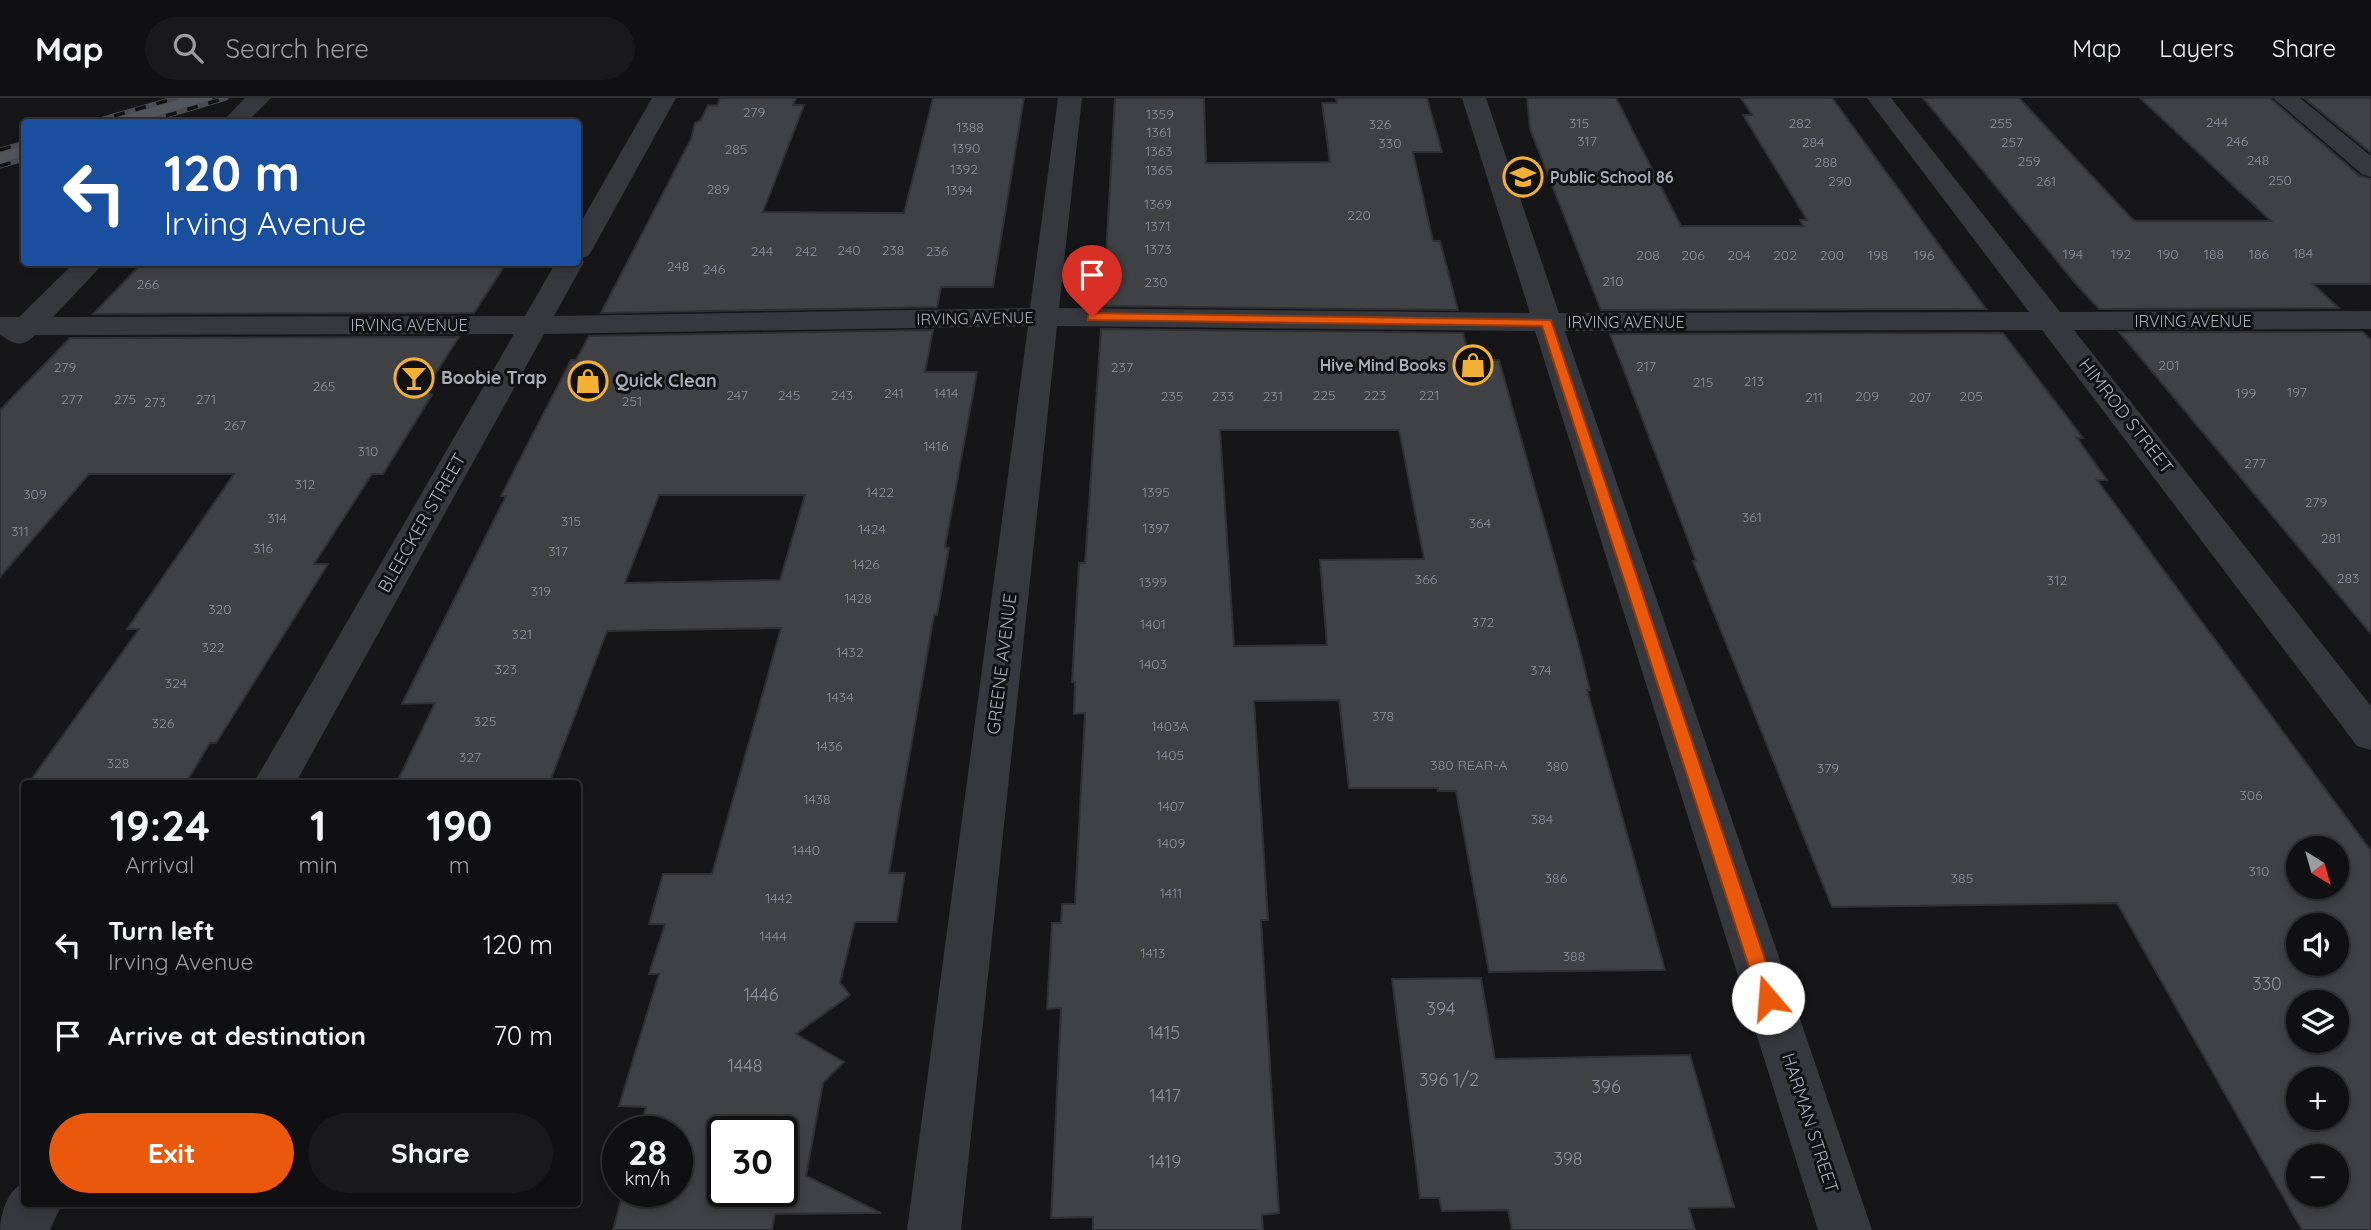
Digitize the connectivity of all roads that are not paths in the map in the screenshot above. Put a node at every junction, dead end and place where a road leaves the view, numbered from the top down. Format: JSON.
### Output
{"nodes":[{"id":1,"x":201,"y":98,"type":"edge"},
{"id":2,"x":259,"y":98,"type":"edge"},
{"id":3,"x":664,"y":98,"type":"edge"},
{"id":4,"x":1070,"y":98,"type":"edge"},
{"id":5,"x":1474,"y":98,"type":"edge"},
{"id":6,"x":1879,"y":98,"type":"edge"},
{"id":7,"x":2285,"y":98,"type":"edge"},
{"id":8,"x":128,"y":119,"type":"edge"},
{"id":9,"x":237,"y":119,"type":"edge"},
{"id":10,"x":21,"y":151,"type":"edge"},
{"id":11,"x":0,"y":158,"type":"edge"},
{"id":12,"x":2371,"y":169,"type":"edge"},
{"id":13,"x":581,"y":245,"type":"edge"},
{"id":14,"x":86,"y":266,"type":"edge"},
{"id":15,"x":568,"y":266,"type":"edge"},
{"id":16,"x":1043,"y":317,"type":"junction"},
{"id":17,"x":2371,"y":320,"type":"edge"},
{"id":18,"x":2053,"y":321,"type":"junction"},
{"id":19,"x":1547,"y":323,"type":"junction"},
{"id":20,"x":535,"y":325,"type":"junction"},
{"id":21,"x":13,"y":326,"type":"edge"},
{"id":22,"x":0,"y":352,"type":"edge"},
{"id":23,"x":2371,"y":735,"type":"edge"},
{"id":24,"x":276,"y":780,"type":"edge"},
{"id":25,"x":34,"y":1207,"type":"edge"},
{"id":26,"x":21,"y":1230,"type":"edge"},
{"id":27,"x":934,"y":1230,"type":"edge"},
{"id":28,"x":1845,"y":1230,"type":"edge"}],
"edges":[{"from":1,"to":8,"type":"main road"},
{"from":2,"to":9,"type":"street"},
{"from":3,"to":13,"type":"street"},
{"from":4,"to":16,"type":"street","name":"GREENE AVENUE"},
{"from":5,"to":19,"type":"street","name":"HARMAN STREET"},
{"from":6,"to":18,"type":"street","name":"HIMROD STREET"},
{"from":7,"to":12,"type":"street"},
{"from":10,"to":11,"type":"main road"},
{"from":14,"to":21,"type":"street"},
{"from":15,"to":20,"type":"street","name":"BLEECKER STREET"},
{"from":16,"to":19,"type":"street","name":"IRVING AVENUE"},
{"from":16,"to":20,"type":"street","name":"IRVING AVENUE"},
{"from":16,"to":27,"type":"street","name":"GREENE AVENUE"},
{"from":17,"to":18,"type":"street","name":"IRVING AVENUE"},
{"from":18,"to":19,"type":"street","name":"IRVING AVENUE"},
{"from":18,"to":23,"type":"street","name":"HIMROD STREET"},
{"from":19,"to":28,"type":"street","name":"HARMAN STREET"},
{"from":20,"to":21,"type":"street","name":"IRVING AVENUE"},
{"from":20,"to":24,"type":"street","name":"BLEECKER STREET"},
{"from":21,"to":22,"type":"street"},
{"from":25,"to":26,"type":"street"}]}
